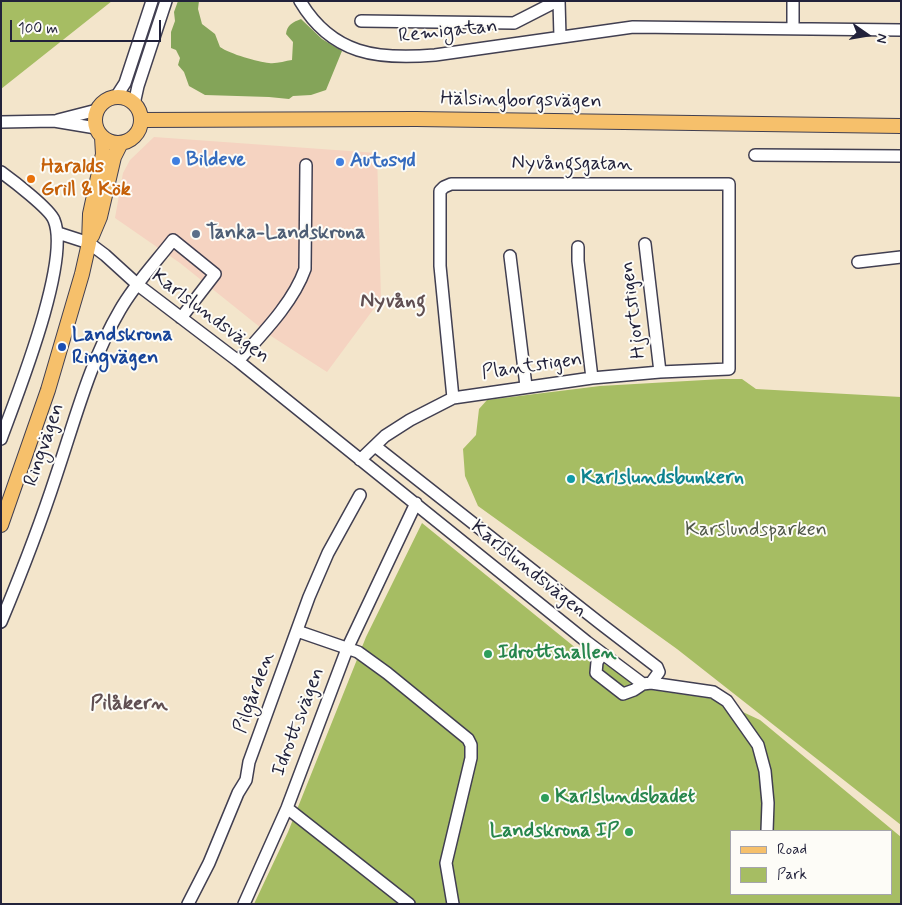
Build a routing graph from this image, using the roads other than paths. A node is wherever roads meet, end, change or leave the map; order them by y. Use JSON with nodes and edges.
{"nodes":[{"id":1,"x":152,"y":1,"type":"edge"},
{"id":2,"x":166,"y":1,"type":"edge"},
{"id":3,"x":300,"y":1,"type":"edge"},
{"id":4,"x":558,"y":1,"type":"edge"},
{"id":5,"x":793,"y":1,"type":"edge"},
{"id":6,"x":361,"y":21,"type":"dead end"},
{"id":7,"x":792,"y":29,"type":"junction"},
{"id":8,"x":901,"y":30,"type":"edge"},
{"id":9,"x":560,"y":37,"type":"junction"},
{"id":10,"x":116,"y":97,"type":"junction"},
{"id":11,"x":134,"y":104,"type":"junction"},
{"id":12,"x":97,"y":110,"type":"junction"},
{"id":13,"x":141,"y":120,"type":"junction"},
{"id":14,"x":54,"y":121,"type":"junction"},
{"id":15,"x":1,"y":122,"type":"edge"},
{"id":16,"x":901,"y":126,"type":"edge"},
{"id":17,"x":99,"y":132,"type":"junction"},
{"id":18,"x":121,"y":143,"type":"junction"},
{"id":19,"x":755,"y":155,"type":"dead end"},
{"id":20,"x":901,"y":156,"type":"edge"},
{"id":21,"x":306,"y":165,"type":"dead end"},
{"id":22,"x":1,"y":172,"type":"edge"},
{"id":23,"x":58,"y":233,"type":"junction"},
{"id":24,"x":89,"y":243,"type":"junction"},
{"id":25,"x":645,"y":244,"type":"dead end"},
{"id":26,"x":578,"y":247,"type":"dead end"},
{"id":27,"x":510,"y":256,"type":"dead end"},
{"id":28,"x":901,"y":257,"type":"edge"},
{"id":29,"x":858,"y":262,"type":"dead end"},
{"id":30,"x":138,"y":285,"type":"junction"},
{"id":31,"x":181,"y":318,"type":"junction"},
{"id":32,"x":238,"y":361,"type":"junction"},
{"id":33,"x":728,"y":369,"type":"joint"},
{"id":34,"x":660,"y":372,"type":"junction"},
{"id":35,"x":592,"y":378,"type":"junction"},
{"id":36,"x":526,"y":386,"type":"junction"},
{"id":37,"x":453,"y":398,"type":"junction"},
{"id":38,"x":1,"y":439,"type":"edge"},
{"id":39,"x":375,"y":446,"type":"junction"},
{"id":40,"x":360,"y":460,"type":"junction"},
{"id":41,"x":360,"y":495,"type":"dead end"},
{"id":42,"x":416,"y":504,"type":"junction"},
{"id":43,"x":457,"y":511,"type":"junction"},
{"id":44,"x":1,"y":526,"type":"edge"},
{"id":45,"x":445,"y":526,"type":"junction"},
{"id":46,"x":1,"y":622,"type":"edge"},
{"id":47,"x":297,"y":631,"type":"junction"},
{"id":48,"x":347,"y":650,"type":"junction"},
{"id":49,"x":602,"y":654,"type":"junction"},
{"id":50,"x":647,"y":683,"type":"junction"},
{"id":51,"x":287,"y":808,"type":"junction"},
{"id":52,"x":767,"y":830,"type":"edge"},
{"id":53,"x":188,"y":904,"type":"edge"},
{"id":54,"x":244,"y":904,"type":"edge"},
{"id":55,"x":410,"y":904,"type":"edge"},
{"id":56,"x":452,"y":904,"type":"edge"}],
"edges":[{"from":1,"to":10,"type":"street"},
{"from":2,"to":11,"type":"street"},
{"from":3,"to":9,"type":"street","name":"Remigatan"},
{"from":4,"to":6,"type":"street"},
{"from":4,"to":9,"type":"street"},
{"from":5,"to":7,"type":"street"},
{"from":7,"to":8,"type":"street","name":"Remigatan"},
{"from":7,"to":9,"type":"street","name":"Remigatan"},
{"from":10,"to":11,"type":"main road"},
{"from":10,"to":12,"type":"main road"},
{"from":11,"to":13,"type":"main road"},
{"from":12,"to":14,"type":"street"},
{"from":12,"to":17,"type":"main road"},
{"from":13,"to":16,"type":"main road","name":"Hälsingborgsvägen"},
{"from":13,"to":18,"type":"main road"},
{"from":14,"to":15,"type":"street"},
{"from":14,"to":17,"type":"street"},
{"from":17,"to":18,"type":"main road"},
{"from":17,"to":24,"type":"main road","name":"Ringvägen"},
{"from":18,"to":24,"type":"main road","name":"Ringvägen"},
{"from":19,"to":20,"type":"street"},
{"from":21,"to":32,"type":"street"},
{"from":22,"to":23,"type":"street"},
{"from":23,"to":24,"type":"street"},
{"from":23,"to":38,"type":"street"},
{"from":24,"to":30,"type":"street","name":"Karlslundsvägen"},
{"from":24,"to":44,"type":"main road","name":"Ringvägen"},
{"from":25,"to":34,"type":"street","name":"Hjortstigen"},
{"from":26,"to":35,"type":"street"},
{"from":27,"to":36,"type":"street"},
{"from":28,"to":29,"type":"street"},
{"from":30,"to":31,"type":"street","name":"Karlslundsvägen"},
{"from":30,"to":31,"type":"street","name":"Ringvägen"},
{"from":30,"to":46,"type":"street","name":"Ringvägen"},
{"from":31,"to":32,"type":"street","name":"Karlslundsvägen"},
{"from":32,"to":40,"type":"street","name":"Karlslundsvägen"},
{"from":33,"to":34,"type":"street","name":"Plantstigen"},
{"from":33,"to":37,"type":"street","name":"Nyvångsgatan"},
{"from":34,"to":35,"type":"street","name":"Plantstigen"},
{"from":35,"to":36,"type":"street","name":"Plantstigen"},
{"from":36,"to":37,"type":"street","name":"Plantstigen"},
{"from":37,"to":39,"type":"street","name":"Plantstigen"},
{"from":39,"to":40,"type":"street","name":"Plantstigen"},
{"from":39,"to":43,"type":"street","name":"Karlslundsvägen"},
{"from":40,"to":42,"type":"street","name":"Karlslundsvägen"},
{"from":41,"to":47,"type":"street","name":"Pilgården"},
{"from":42,"to":45,"type":"street","name":"Karlslundsvägen"},
{"from":42,"to":48,"type":"street","name":"Idrottsvägen"},
{"from":43,"to":45,"type":"street"},
{"from":43,"to":50,"type":"street","name":"Karlslundsvägen"},
{"from":45,"to":49,"type":"street","name":"Karlslundsvägen"},
{"from":47,"to":48,"type":"street","name":"Idrottsvägen"},
{"from":47,"to":53,"type":"street","name":"Pilgården"},
{"from":48,"to":51,"type":"street","name":"Idrottsvägen"},
{"from":48,"to":56,"type":"street"},
{"from":49,"to":50,"type":"street","name":"Karlslundsvägen"},
{"from":49,"to":50,"type":"street"},
{"from":50,"to":52,"type":"street"},
{"from":51,"to":54,"type":"street","name":"Idrottsvägen"},
{"from":51,"to":55,"type":"street","name":"Idrottsvägen"}]}
